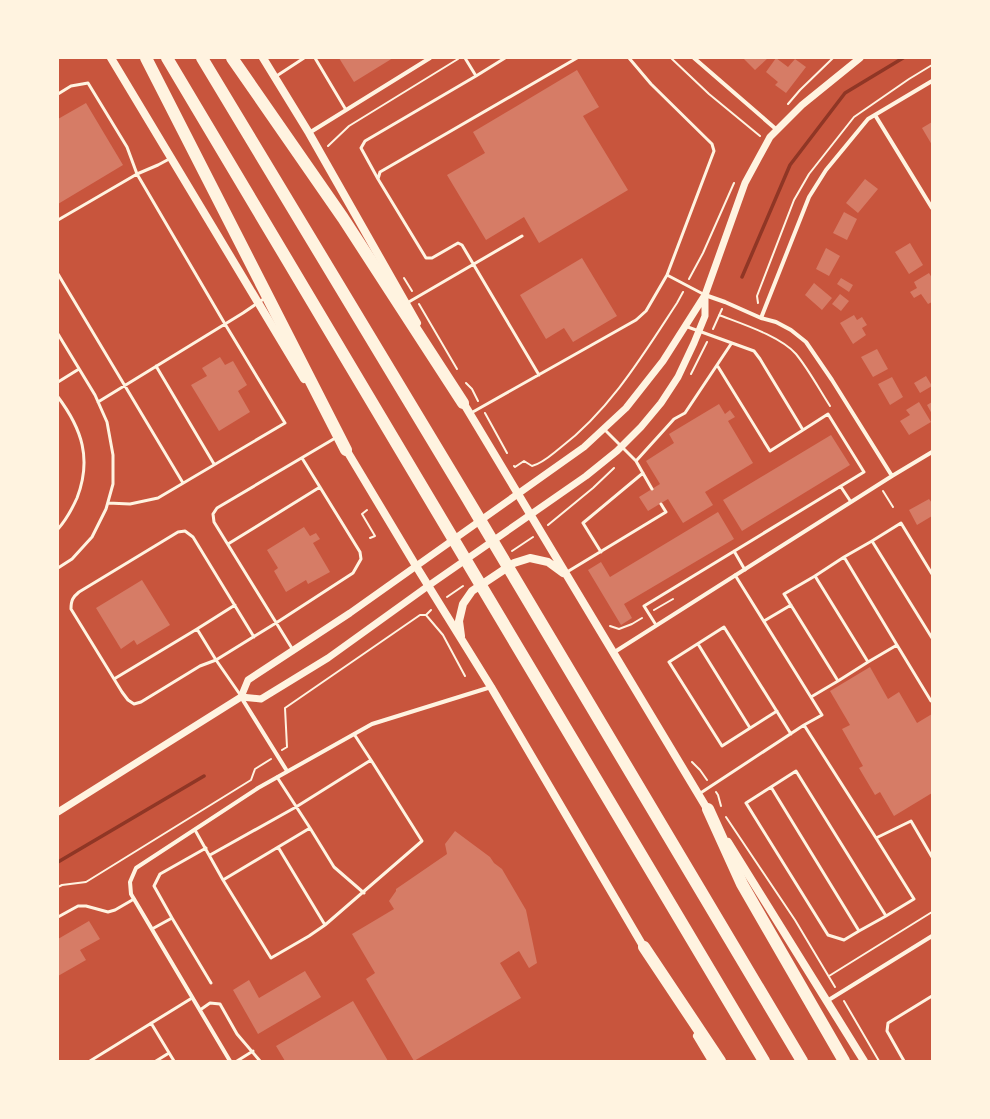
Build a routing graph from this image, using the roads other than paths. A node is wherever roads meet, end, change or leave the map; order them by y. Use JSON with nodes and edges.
{"nodes":[{"id":1,"x":110,"y":58,"type":"edge"},
{"id":2,"x":146,"y":58,"type":"edge"},
{"id":3,"x":167,"y":58,"type":"edge"},
{"id":4,"x":202,"y":58,"type":"edge"},
{"id":5,"x":232,"y":58,"type":"edge"},
{"id":6,"x":263,"y":58,"type":"edge"},
{"id":7,"x":304,"y":58,"type":"edge"},
{"id":8,"x":315,"y":58,"type":"edge"},
{"id":9,"x":430,"y":58,"type":"edge"},
{"id":10,"x":465,"y":58,"type":"edge"},
{"id":11,"x":505,"y":58,"type":"edge"},
{"id":12,"x":577,"y":58,"type":"edge"},
{"id":13,"x":629,"y":58,"type":"edge"},
{"id":14,"x":694,"y":58,"type":"edge"},
{"id":15,"x":860,"y":58,"type":"edge"},
{"id":16,"x":476,"y":76,"type":"junction"},
{"id":17,"x":275,"y":77,"type":"junction"},
{"id":18,"x":932,"y":81,"type":"edge"},
{"id":19,"x":58,"y":94,"type":"edge"},
{"id":20,"x":346,"y":110,"type":"junction"},
{"id":21,"x":875,"y":115,"type":"junction"},
{"id":22,"x":777,"y":130,"type":"junction"},
{"id":23,"x":309,"y":133,"type":"junction"},
{"id":24,"x":171,"y":158,"type":"junction"},
{"id":25,"x":137,"y":174,"type":"junction"},
{"id":26,"x":378,"y":179,"type":"junction"},
{"id":27,"x":932,"y":208,"type":"edge"},
{"id":28,"x":58,"y":220,"type":"edge"},
{"id":29,"x":522,"y":236,"type":"dead end"},
{"id":30,"x":474,"y":264,"type":"junction"},
{"id":31,"x":58,"y":274,"type":"edge"},
{"id":32,"x":667,"y":276,"type":"junction"},
{"id":33,"x":268,"y":295,"type":"junction"},
{"id":34,"x":705,"y":295,"type":"junction"},
{"id":35,"x":258,"y":303,"type":"junction"},
{"id":36,"x":403,"y":305,"type":"junction"},
{"id":37,"x":761,"y":318,"type":"junction"},
{"id":38,"x":225,"y":324,"type":"junction"},
{"id":39,"x":685,"y":326,"type":"junction"},
{"id":40,"x":699,"y":331,"type":"junction"},
{"id":41,"x":58,"y":334,"type":"edge"},
{"id":42,"x":731,"y":344,"type":"junction"},
{"id":43,"x":717,"y":365,"type":"junction"},
{"id":44,"x":156,"y":366,"type":"junction"},
{"id":45,"x":79,"y":369,"type":"junction"},
{"id":46,"x":538,"y":375,"type":"junction"},
{"id":47,"x":58,"y":382,"type":"edge"},
{"id":48,"x":124,"y":386,"type":"junction"},
{"id":49,"x":58,"y":397,"type":"edge"},
{"id":50,"x":98,"y":402,"type":"junction"},
{"id":51,"x":463,"y":403,"type":"joint"},
{"id":52,"x":470,"y":414,"type":"junction"},
{"id":53,"x":604,"y":429,"type":"junction"},
{"id":54,"x":803,"y":430,"type":"junction"},
{"id":55,"x":338,"y":436,"type":"junction"},
{"id":56,"x":621,"y":447,"type":"junction"},
{"id":57,"x":346,"y":450,"type":"junction"},
{"id":58,"x":932,"y":452,"type":"edge"},
{"id":59,"x":302,"y":458,"type":"junction"},
{"id":60,"x":636,"y":461,"type":"junction"},
{"id":61,"x":214,"y":464,"type":"junction"},
{"id":62,"x":643,"y":474,"type":"junction"},
{"id":63,"x":892,"y":476,"type":"junction"},
{"id":64,"x":183,"y":483,"type":"junction"},
{"id":65,"x":841,"y":486,"type":"junction"},
{"id":66,"x":320,"y":487,"type":"junction"},
{"id":67,"x":652,"y":489,"type":"dead end"},
{"id":68,"x":518,"y":494,"type":"junction"},
{"id":69,"x":851,"y":502,"type":"junction"},
{"id":70,"x":108,"y":503,"type":"junction"},
{"id":71,"x":661,"y":504,"type":"dead end"},
{"id":72,"x":531,"y":516,"type":"junction"},
{"id":73,"x":58,"y":529,"type":"edge"},
{"id":74,"x":872,"y":540,"type":"junction"},
{"id":75,"x":228,"y":544,"type":"junction"},
{"id":76,"x":734,"y":551,"type":"junction"},
{"id":77,"x":601,"y":552,"type":"junction"},
{"id":78,"x":844,"y":558,"type":"junction"},
{"id":79,"x":416,"y":566,"type":"junction"},
{"id":80,"x":58,"y":568,"type":"edge"},
{"id":81,"x":745,"y":570,"type":"junction"},
{"id":82,"x":932,"y":574,"type":"edge"},
{"id":83,"x":566,"y":575,"type":"junction"},
{"id":84,"x":735,"y":575,"type":"junction"},
{"id":85,"x":815,"y":576,"type":"junction"},
{"id":86,"x":428,"y":586,"type":"junction"},
{"id":87,"x":235,"y":605,"type":"junction"},
{"id":88,"x":791,"y":605,"type":"junction"},
{"id":89,"x":764,"y":622,"type":"junction"},
{"id":90,"x":276,"y":623,"type":"junction"},
{"id":91,"x":656,"y":625,"type":"junction"},
{"id":92,"x":197,"y":629,"type":"junction"},
{"id":93,"x":254,"y":636,"type":"junction"},
{"id":94,"x":932,"y":638,"type":"edge"},
{"id":95,"x":462,"y":640,"type":"junction"},
{"id":96,"x":698,"y":644,"type":"junction"},
{"id":97,"x":897,"y":645,"type":"junction"},
{"id":98,"x":294,"y":650,"type":"junction"},
{"id":99,"x":612,"y":653,"type":"junction"},
{"id":100,"x":216,"y":660,"type":"junction"},
{"id":101,"x":868,"y":662,"type":"junction"},
{"id":102,"x":114,"y":679,"type":"junction"},
{"id":103,"x":838,"y":681,"type":"junction"},
{"id":104,"x":491,"y":687,"type":"junction"},
{"id":105,"x":241,"y":697,"type":"junction"},
{"id":106,"x":811,"y":697,"type":"junction"},
{"id":107,"x":932,"y":700,"type":"edge"},
{"id":108,"x":777,"y":711,"type":"junction"},
{"id":109,"x":804,"y":726,"type":"junction"},
{"id":110,"x":750,"y":728,"type":"junction"},
{"id":111,"x":354,"y":734,"type":"junction"},
{"id":112,"x":791,"y":734,"type":"junction"},
{"id":113,"x":372,"y":760,"type":"junction"},
{"id":114,"x":287,"y":771,"type":"junction"},
{"id":115,"x":277,"y":777,"type":"junction"},
{"id":116,"x":771,"y":788,"type":"junction"},
{"id":117,"x":698,"y":794,"type":"junction"},
{"id":118,"x":296,"y":806,"type":"junction"},
{"id":119,"x":708,"y":809,"type":"junction"},
{"id":120,"x":58,"y":812,"type":"edge"},
{"id":121,"x":310,"y":828,"type":"junction"},
{"id":122,"x":195,"y":830,"type":"junction"},
{"id":123,"x":876,"y":838,"type":"junction"},
{"id":124,"x":278,"y":847,"type":"junction"},
{"id":125,"x":206,"y":848,"type":"junction"},
{"id":126,"x":210,"y":855,"type":"junction"},
{"id":127,"x":932,"y":857,"type":"edge"},
{"id":128,"x":223,"y":880,"type":"junction"},
{"id":129,"x":364,"y":893,"type":"junction"},
{"id":130,"x":134,"y":899,"type":"junction"},
{"id":131,"x":886,"y":916,"type":"junction"},
{"id":132,"x":58,"y":917,"type":"edge"},
{"id":133,"x":172,"y":918,"type":"junction"},
{"id":134,"x":325,"y":925,"type":"junction"},
{"id":135,"x":152,"y":929,"type":"junction"},
{"id":136,"x":859,"y":931,"type":"junction"},
{"id":137,"x":932,"y":936,"type":"edge"},
{"id":138,"x":644,"y":947,"type":"junction"},
{"id":139,"x":211,"y":983,"type":"dead end"},
{"id":140,"x":932,"y":996,"type":"edge"},
{"id":141,"x":192,"y":998,"type":"junction"},
{"id":142,"x":827,"y":1001,"type":"junction"},
{"id":143,"x":200,"y":1010,"type":"junction"},
{"id":144,"x":151,"y":1023,"type":"junction"},
{"id":145,"x":253,"y":1051,"type":"junction"},
{"id":146,"x":169,"y":1053,"type":"junction"},
{"id":147,"x":90,"y":1061,"type":"edge"},
{"id":148,"x":156,"y":1061,"type":"edge"},
{"id":149,"x":174,"y":1061,"type":"edge"},
{"id":150,"x":230,"y":1061,"type":"edge"},
{"id":151,"x":237,"y":1061,"type":"edge"},
{"id":152,"x":260,"y":1061,"type":"edge"},
{"id":153,"x":712,"y":1061,"type":"edge"},
{"id":154,"x":720,"y":1061,"type":"edge"},
{"id":155,"x":764,"y":1061,"type":"edge"},
{"id":156,"x":802,"y":1061,"type":"edge"},
{"id":157,"x":844,"y":1061,"type":"edge"},
{"id":158,"x":864,"y":1061,"type":"edge"},
{"id":159,"x":904,"y":1061,"type":"edge"}],
"edges":[{"from":1,"to":24,"type":"main road"},
{"from":2,"to":33,"type":"highway"},
{"from":3,"to":155,"type":"highway"},
{"from":4,"to":156,"type":"highway"},
{"from":5,"to":36,"type":"highway"},
{"from":6,"to":17,"type":"main road"},
{"from":7,"to":17,"type":"lane"},
{"from":8,"to":20,"type":"lane"},
{"from":9,"to":20,"type":"street"},
{"from":10,"to":16,"type":"lane"},
{"from":11,"to":16,"type":"lane"},
{"from":12,"to":26,"type":"lane"},
{"from":13,"to":32,"type":"lane"},
{"from":14,"to":22,"type":"street"},
{"from":15,"to":22,"type":"street"},
{"from":16,"to":26,"type":"lane"},
{"from":17,"to":23,"type":"main road"},
{"from":18,"to":21,"type":"street"},
{"from":19,"to":25,"type":"lane"},
{"from":20,"to":23,"type":"street"},
{"from":21,"to":27,"type":"street"},
{"from":21,"to":37,"type":"street"},
{"from":22,"to":34,"type":"street"},
{"from":23,"to":36,"type":"main road"},
{"from":24,"to":25,"type":"lane"},
{"from":24,"to":35,"type":"main road"},
{"from":25,"to":28,"type":"lane"},
{"from":25,"to":38,"type":"lane"},
{"from":26,"to":30,"type":"lane"},
{"from":29,"to":30,"type":"lane"},
{"from":30,"to":36,"type":"lane"},
{"from":30,"to":46,"type":"lane"},
{"from":31,"to":48,"type":"lane"},
{"from":32,"to":34,"type":"lane"},
{"from":32,"to":46,"type":"lane"},
{"from":33,"to":35,"type":"lane"},
{"from":33,"to":57,"type":"highway"},
{"from":34,"to":37,"type":"street"},
{"from":34,"to":39,"type":"street"},
{"from":34,"to":40,"type":"street"},
{"from":35,"to":38,"type":"lane"},
{"from":35,"to":55,"type":"main road"},
{"from":36,"to":51,"type":"highway"},
{"from":37,"to":63,"type":"street"},
{"from":38,"to":44,"type":"lane"},
{"from":38,"to":61,"type":"lane"},
{"from":39,"to":40,"type":"lane"},
{"from":39,"to":53,"type":"street"},
{"from":40,"to":42,"type":"lane"},
{"from":40,"to":56,"type":"street"},
{"from":41,"to":45,"type":"lane"},
{"from":42,"to":43,"type":"lane"},
{"from":42,"to":54,"type":"lane"},
{"from":43,"to":54,"type":"lane"},
{"from":43,"to":60,"type":"lane"},
{"from":44,"to":48,"type":"lane"},
{"from":44,"to":61,"type":"lane"},
{"from":45,"to":47,"type":"lane"},
{"from":45,"to":50,"type":"lane"},
{"from":46,"to":52,"type":"lane"},
{"from":48,"to":50,"type":"lane"},
{"from":48,"to":64,"type":"lane"},
{"from":49,"to":73,"type":"lane"},
{"from":50,"to":70,"type":"lane"},
{"from":51,"to":52,"type":"main road"},
{"from":52,"to":68,"type":"main road"},
{"from":53,"to":56,"type":"lane"},
{"from":53,"to":68,"type":"street"},
{"from":54,"to":65,"type":"lane"},
{"from":55,"to":57,"type":"main road"},
{"from":55,"to":59,"type":"lane"},
{"from":56,"to":60,"type":"lane"},
{"from":56,"to":72,"type":"street"},
{"from":57,"to":79,"type":"main road"},
{"from":58,"to":63,"type":"street"},
{"from":59,"to":66,"type":"lane"},
{"from":59,"to":75,"type":"lane"},
{"from":60,"to":62,"type":"lane"},
{"from":61,"to":64,"type":"lane"},
{"from":62,"to":67,"type":"lane"},
{"from":62,"to":77,"type":"lane"},
{"from":63,"to":69,"type":"street"},
{"from":64,"to":70,"type":"lane"},
{"from":65,"to":69,"type":"lane"},
{"from":65,"to":76,"type":"lane"},
{"from":66,"to":75,"type":"lane"},
{"from":66,"to":90,"type":"lane"},
{"from":68,"to":72,"type":"main road"},
{"from":68,"to":79,"type":"street"},
{"from":69,"to":81,"type":"street"},
{"from":70,"to":80,"type":"lane"},
{"from":71,"to":77,"type":"lane"},
{"from":72,"to":83,"type":"main road"},
{"from":72,"to":86,"type":"street"},
{"from":74,"to":78,"type":"lane"},
{"from":74,"to":82,"type":"lane"},
{"from":74,"to":94,"type":"lane"},
{"from":75,"to":90,"type":"lane"},
{"from":76,"to":81,"type":"lane"},
{"from":76,"to":91,"type":"lane"},
{"from":77,"to":83,"type":"lane"},
{"from":78,"to":85,"type":"lane"},
{"from":78,"to":97,"type":"lane"},
{"from":79,"to":86,"type":"main road"},
{"from":79,"to":98,"type":"street"},
{"from":81,"to":84,"type":"street"},
{"from":83,"to":95,"type":"main road"},
{"from":83,"to":99,"type":"main road"},
{"from":84,"to":89,"type":"lane"},
{"from":84,"to":91,"type":"street"},
{"from":85,"to":88,"type":"lane"},
{"from":85,"to":101,"type":"lane"},
{"from":86,"to":95,"type":"main road"},
{"from":86,"to":105,"type":"street"},
{"from":87,"to":92,"type":"lane"},
{"from":87,"to":93,"type":"lane"},
{"from":87,"to":102,"type":"lane"},
{"from":88,"to":89,"type":"lane"},
{"from":88,"to":103,"type":"lane"},
{"from":89,"to":106,"type":"lane"},
{"from":90,"to":93,"type":"lane"},
{"from":90,"to":98,"type":"lane"},
{"from":91,"to":99,"type":"street"},
{"from":92,"to":100,"type":"lane"},
{"from":92,"to":102,"type":"lane"},
{"from":93,"to":100,"type":"lane"},
{"from":95,"to":104,"type":"main road"},
{"from":96,"to":108,"type":"lane"},
{"from":96,"to":110,"type":"lane"},
{"from":96,"to":110,"type":"lane"},
{"from":97,"to":101,"type":"lane"},
{"from":97,"to":107,"type":"lane"},
{"from":98,"to":105,"type":"street"},
{"from":99,"to":117,"type":"main road"},
{"from":100,"to":102,"type":"lane"},
{"from":100,"to":105,"type":"lane"},
{"from":101,"to":103,"type":"lane"},
{"from":103,"to":106,"type":"lane"},
{"from":104,"to":111,"type":"street"},
{"from":104,"to":138,"type":"main road"},
{"from":105,"to":114,"type":"street"},
{"from":105,"to":120,"type":"street"},
{"from":106,"to":109,"type":"lane"},
{"from":108,"to":110,"type":"lane"},
{"from":108,"to":112,"type":"lane"},
{"from":109,"to":112,"type":"lane"},
{"from":109,"to":123,"type":"lane"},
{"from":111,"to":113,"type":"lane"},
{"from":111,"to":114,"type":"street"},
{"from":112,"to":117,"type":"lane"},
{"from":113,"to":118,"type":"lane"},
{"from":113,"to":129,"type":"lane"},
{"from":114,"to":115,"type":"street"},
{"from":115,"to":118,"type":"lane"},
{"from":115,"to":122,"type":"street"},
{"from":116,"to":131,"type":"lane"},
{"from":116,"to":136,"type":"lane"},
{"from":116,"to":136,"type":"lane"},
{"from":117,"to":119,"type":"main road"},
{"from":118,"to":121,"type":"lane"},
{"from":118,"to":126,"type":"lane"},
{"from":119,"to":142,"type":"main road"},
{"from":119,"to":157,"type":"highway"},
{"from":121,"to":124,"type":"lane"},
{"from":121,"to":129,"type":"lane"},
{"from":122,"to":125,"type":"lane"},
{"from":122,"to":130,"type":"street"},
{"from":123,"to":127,"type":"lane"},
{"from":123,"to":131,"type":"lane"},
{"from":124,"to":128,"type":"lane"},
{"from":124,"to":134,"type":"lane"},
{"from":125,"to":126,"type":"lane"},
{"from":125,"to":133,"type":"lane"},
{"from":126,"to":128,"type":"lane"},
{"from":128,"to":134,"type":"lane"},
{"from":129,"to":134,"type":"lane"},
{"from":130,"to":132,"type":"lane"},
{"from":130,"to":135,"type":"street"},
{"from":131,"to":136,"type":"lane"},
{"from":133,"to":135,"type":"lane"},
{"from":133,"to":139,"type":"lane"},
{"from":135,"to":141,"type":"street"},
{"from":137,"to":142,"type":"street"},
{"from":138,"to":153,"type":"main road"},
{"from":138,"to":154,"type":"highway"},
{"from":140,"to":159,"type":"lane"},
{"from":141,"to":143,"type":"street"},
{"from":141,"to":144,"type":"lane"},
{"from":142,"to":158,"type":"main road"},
{"from":143,"to":145,"type":"lane"},
{"from":143,"to":150,"type":"street"},
{"from":144,"to":146,"type":"lane"},
{"from":144,"to":147,"type":"lane"},
{"from":145,"to":151,"type":"lane"},
{"from":145,"to":152,"type":"lane"},
{"from":146,"to":148,"type":"lane"},
{"from":146,"to":149,"type":"lane"}]}
